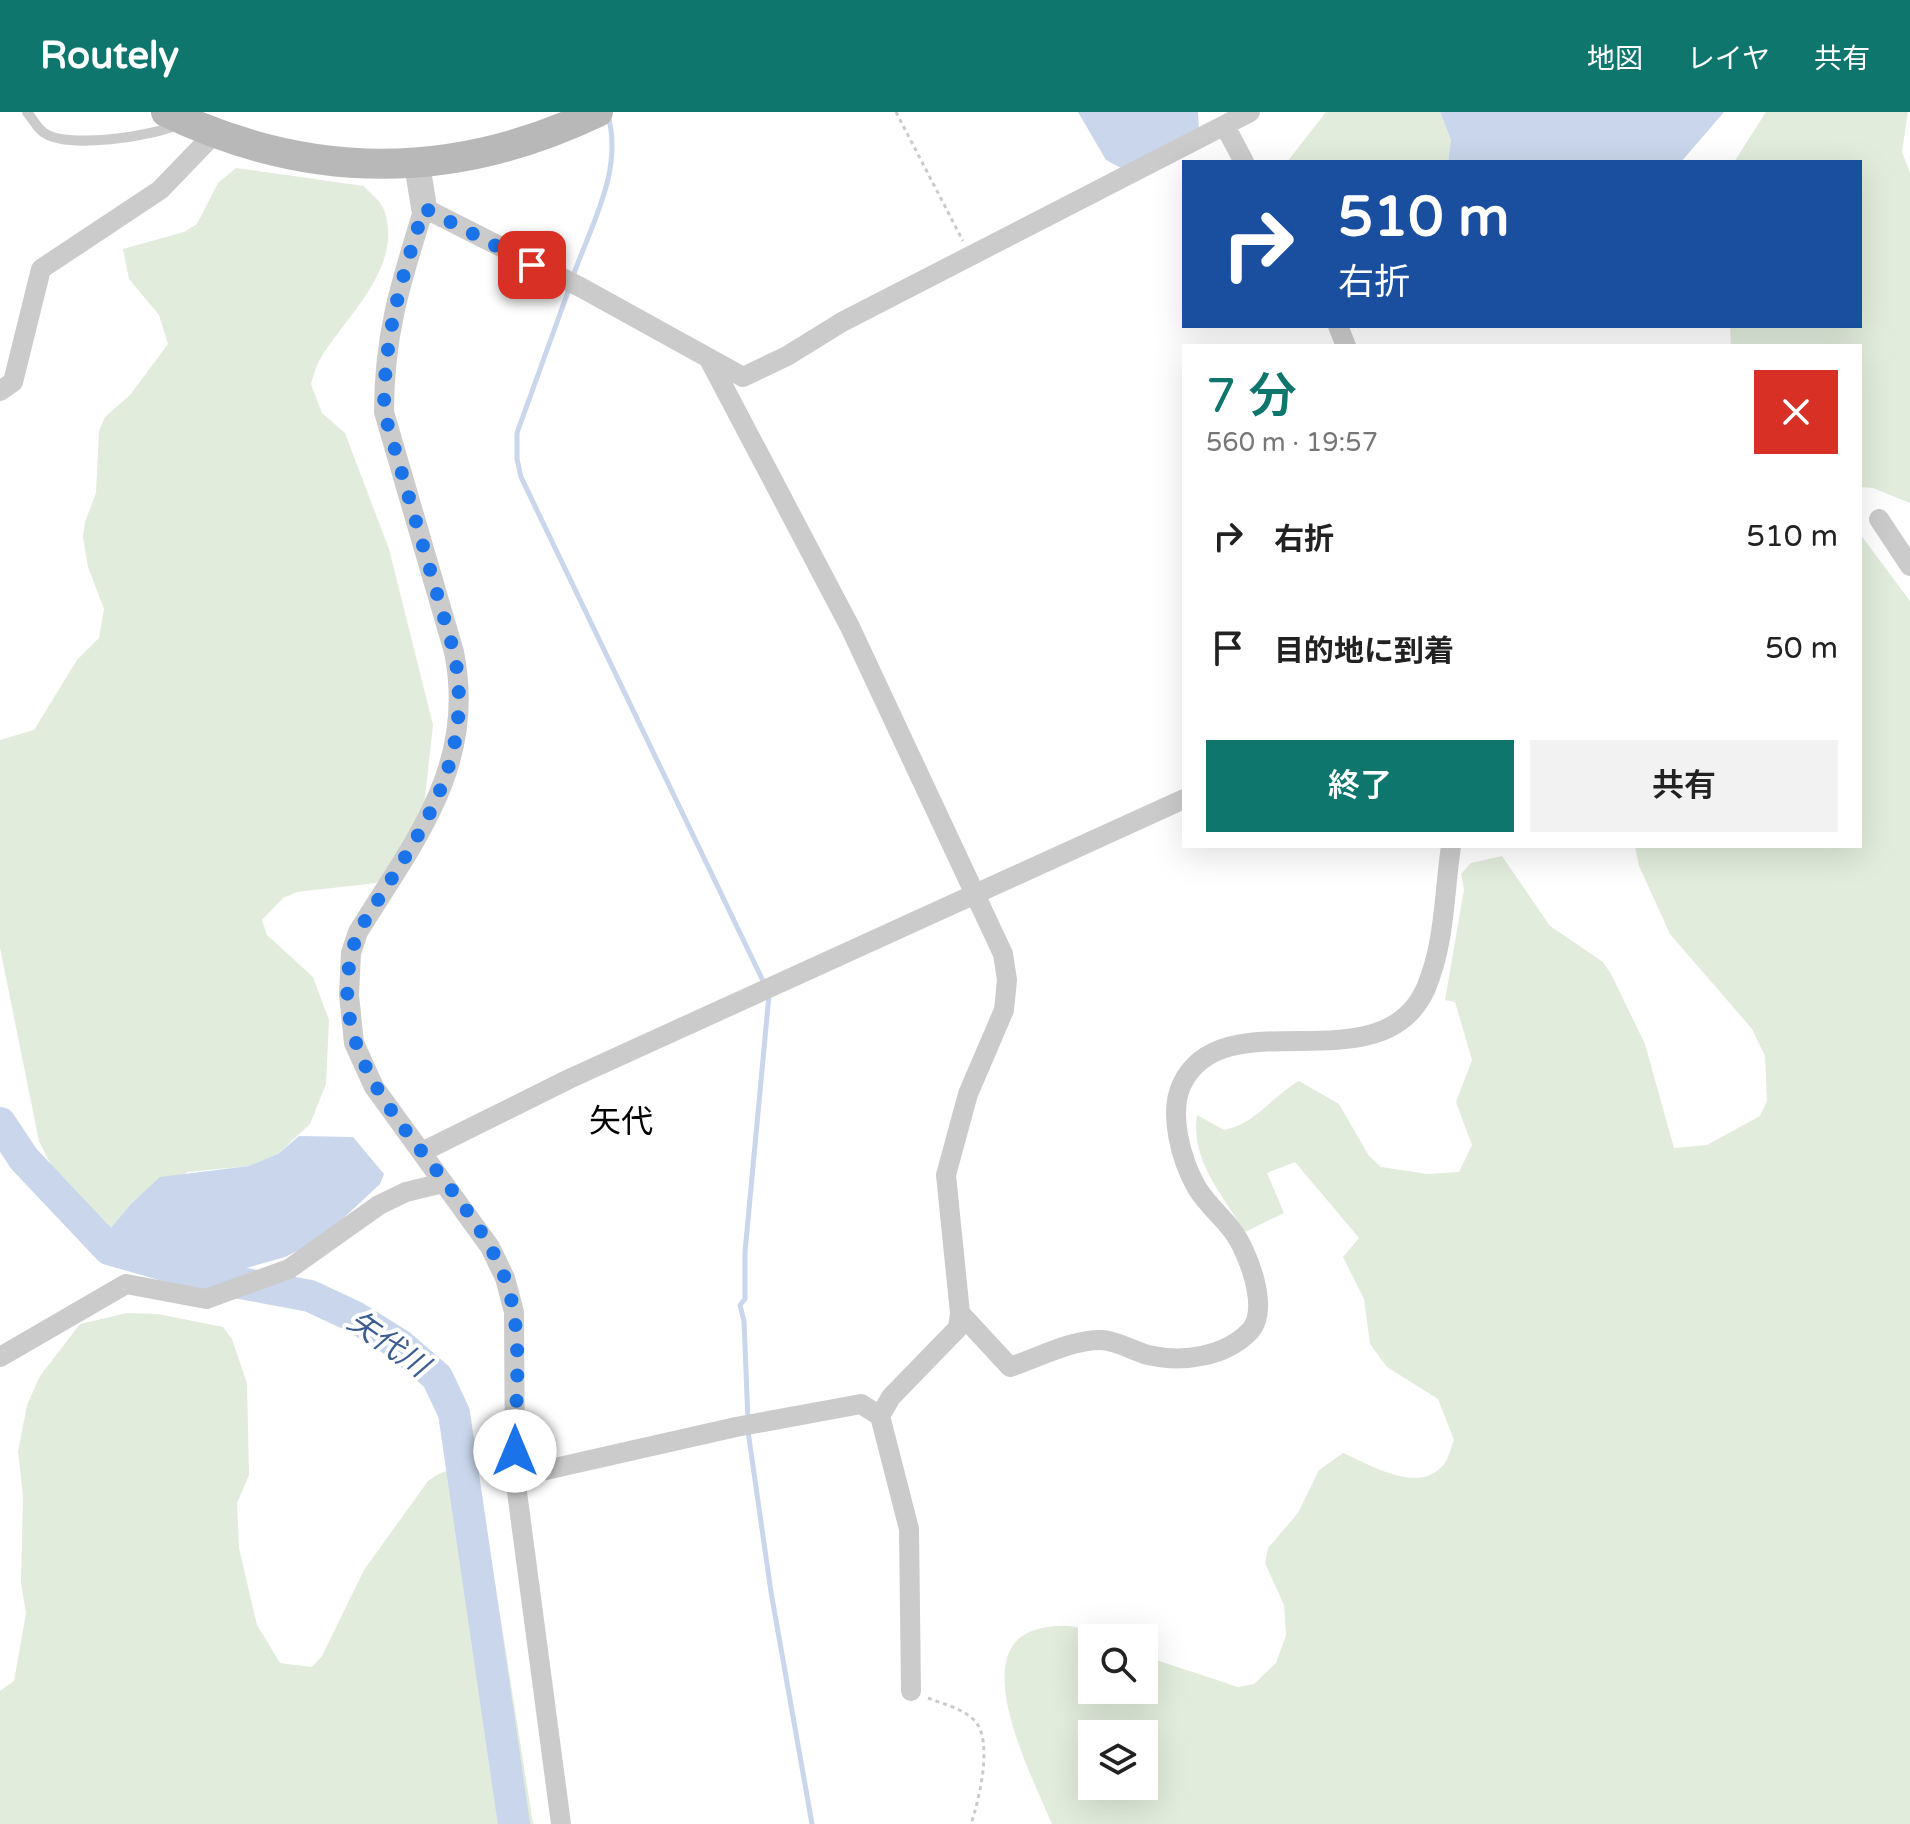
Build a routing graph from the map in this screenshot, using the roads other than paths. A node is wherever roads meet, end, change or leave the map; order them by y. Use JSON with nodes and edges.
{"nodes":[{"id":1,"x":27,"y":112,"type":"edge"},
{"id":2,"x":597,"y":112,"type":"edge"},
{"id":3,"x":1250,"y":112,"type":"edge"},
{"id":4,"x":175,"y":117,"type":"edge"},
{"id":5,"x":1225,"y":126,"type":"junction"},
{"id":6,"x":214,"y":134,"type":"junction"},
{"id":7,"x":1243,"y":160,"type":"edge"},
{"id":8,"x":417,"y":164,"type":"junction"},
{"id":9,"x":424,"y":208,"type":"junction"},
{"id":10,"x":710,"y":361,"type":"junction"},
{"id":11,"x":0,"y":391,"type":"edge"},
{"id":12,"x":1879,"y":519,"type":"dead end"},
{"id":13,"x":1910,"y":566,"type":"edge"},
{"id":14,"x":1182,"y":800,"type":"edge"},
{"id":15,"x":1451,"y":848,"type":"edge"},
{"id":16,"x":976,"y":894,"type":"junction"},
{"id":17,"x":422,"y":1152,"type":"junction"},
{"id":18,"x":443,"y":1183,"type":"junction"},
{"id":19,"x":960,"y":1313,"type":"junction"},
{"id":20,"x":0,"y":1357,"type":"edge"},
{"id":21,"x":880,"y":1416,"type":"junction"},
{"id":22,"x":515,"y":1477,"type":"junction"},
{"id":23,"x":911,"y":1691,"type":"road end"},
{"id":24,"x":561,"y":1824,"type":"edge"}],
"edges":[{"from":1,"to":4,"type":"lane"},
{"from":2,"to":8,"type":"main road"},
{"from":3,"to":5,"type":"street"},
{"from":4,"to":6,"type":"main road"},
{"from":5,"to":7,"type":"street"},
{"from":5,"to":10,"type":"street"},
{"from":6,"to":8,"type":"main road"},
{"from":6,"to":11,"type":"street"},
{"from":8,"to":9,"type":"street"},
{"from":9,"to":10,"type":"street"},
{"from":9,"to":17,"type":"street"},
{"from":10,"to":16,"type":"street"},
{"from":12,"to":13,"type":"street"},
{"from":14,"to":16,"type":"street"},
{"from":15,"to":19,"type":"street"},
{"from":16,"to":17,"type":"street"},
{"from":16,"to":19,"type":"street"},
{"from":17,"to":18,"type":"street"},
{"from":18,"to":20,"type":"street"},
{"from":18,"to":22,"type":"street"},
{"from":19,"to":21,"type":"street"},
{"from":21,"to":22,"type":"street"},
{"from":21,"to":23,"type":"street"},
{"from":22,"to":24,"type":"street"}]}
